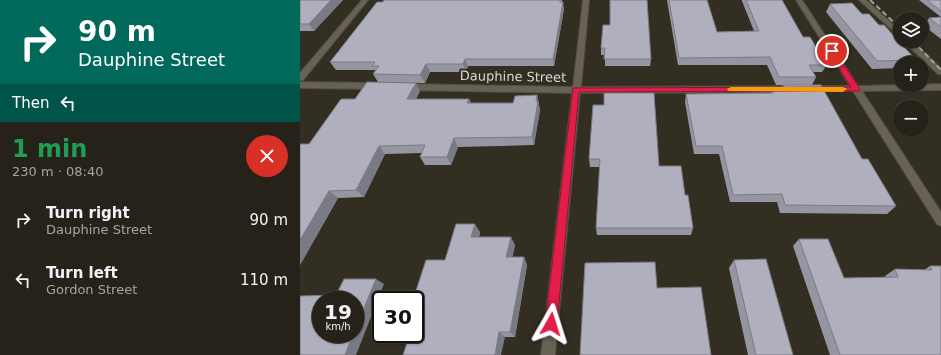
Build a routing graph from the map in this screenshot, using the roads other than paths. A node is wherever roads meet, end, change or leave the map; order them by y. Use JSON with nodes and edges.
{"nodes":[{"id":1,"x":365,"y":0,"type":"edge"},
{"id":2,"x":586,"y":0,"type":"edge"},
{"id":3,"x":799,"y":0,"type":"edge"},
{"id":4,"x":862,"y":0,"type":"edge"},
{"id":5,"x":893,"y":29,"type":"edge"},
{"id":6,"x":915,"y":48,"type":"edge"},
{"id":7,"x":941,"y":72,"type":"edge"},
{"id":8,"x":300,"y":78,"type":"edge"},
{"id":9,"x":300,"y":85,"type":"edge"},
{"id":10,"x":941,"y":87,"type":"edge"},
{"id":11,"x":856,"y":89,"type":"junction"},
{"id":12,"x":576,"y":90,"type":"junction"},
{"id":13,"x":941,"y":221,"type":"edge"},
{"id":14,"x":548,"y":355,"type":"edge"}],
"edges":[{"from":1,"to":8,"type":"street"},
{"from":2,"to":12,"type":"street"},
{"from":3,"to":11,"type":"street"},
{"from":4,"to":5,"type":"street"},
{"from":6,"to":7,"type":"street"},
{"from":9,"to":12,"type":"street","name":"Dauphine Street"},
{"from":10,"to":11,"type":"street","name":"Dauphine Street"},
{"from":11,"to":12,"type":"street","name":"Dauphine Street"},
{"from":11,"to":13,"type":"street"},
{"from":12,"to":14,"type":"street"}]}
